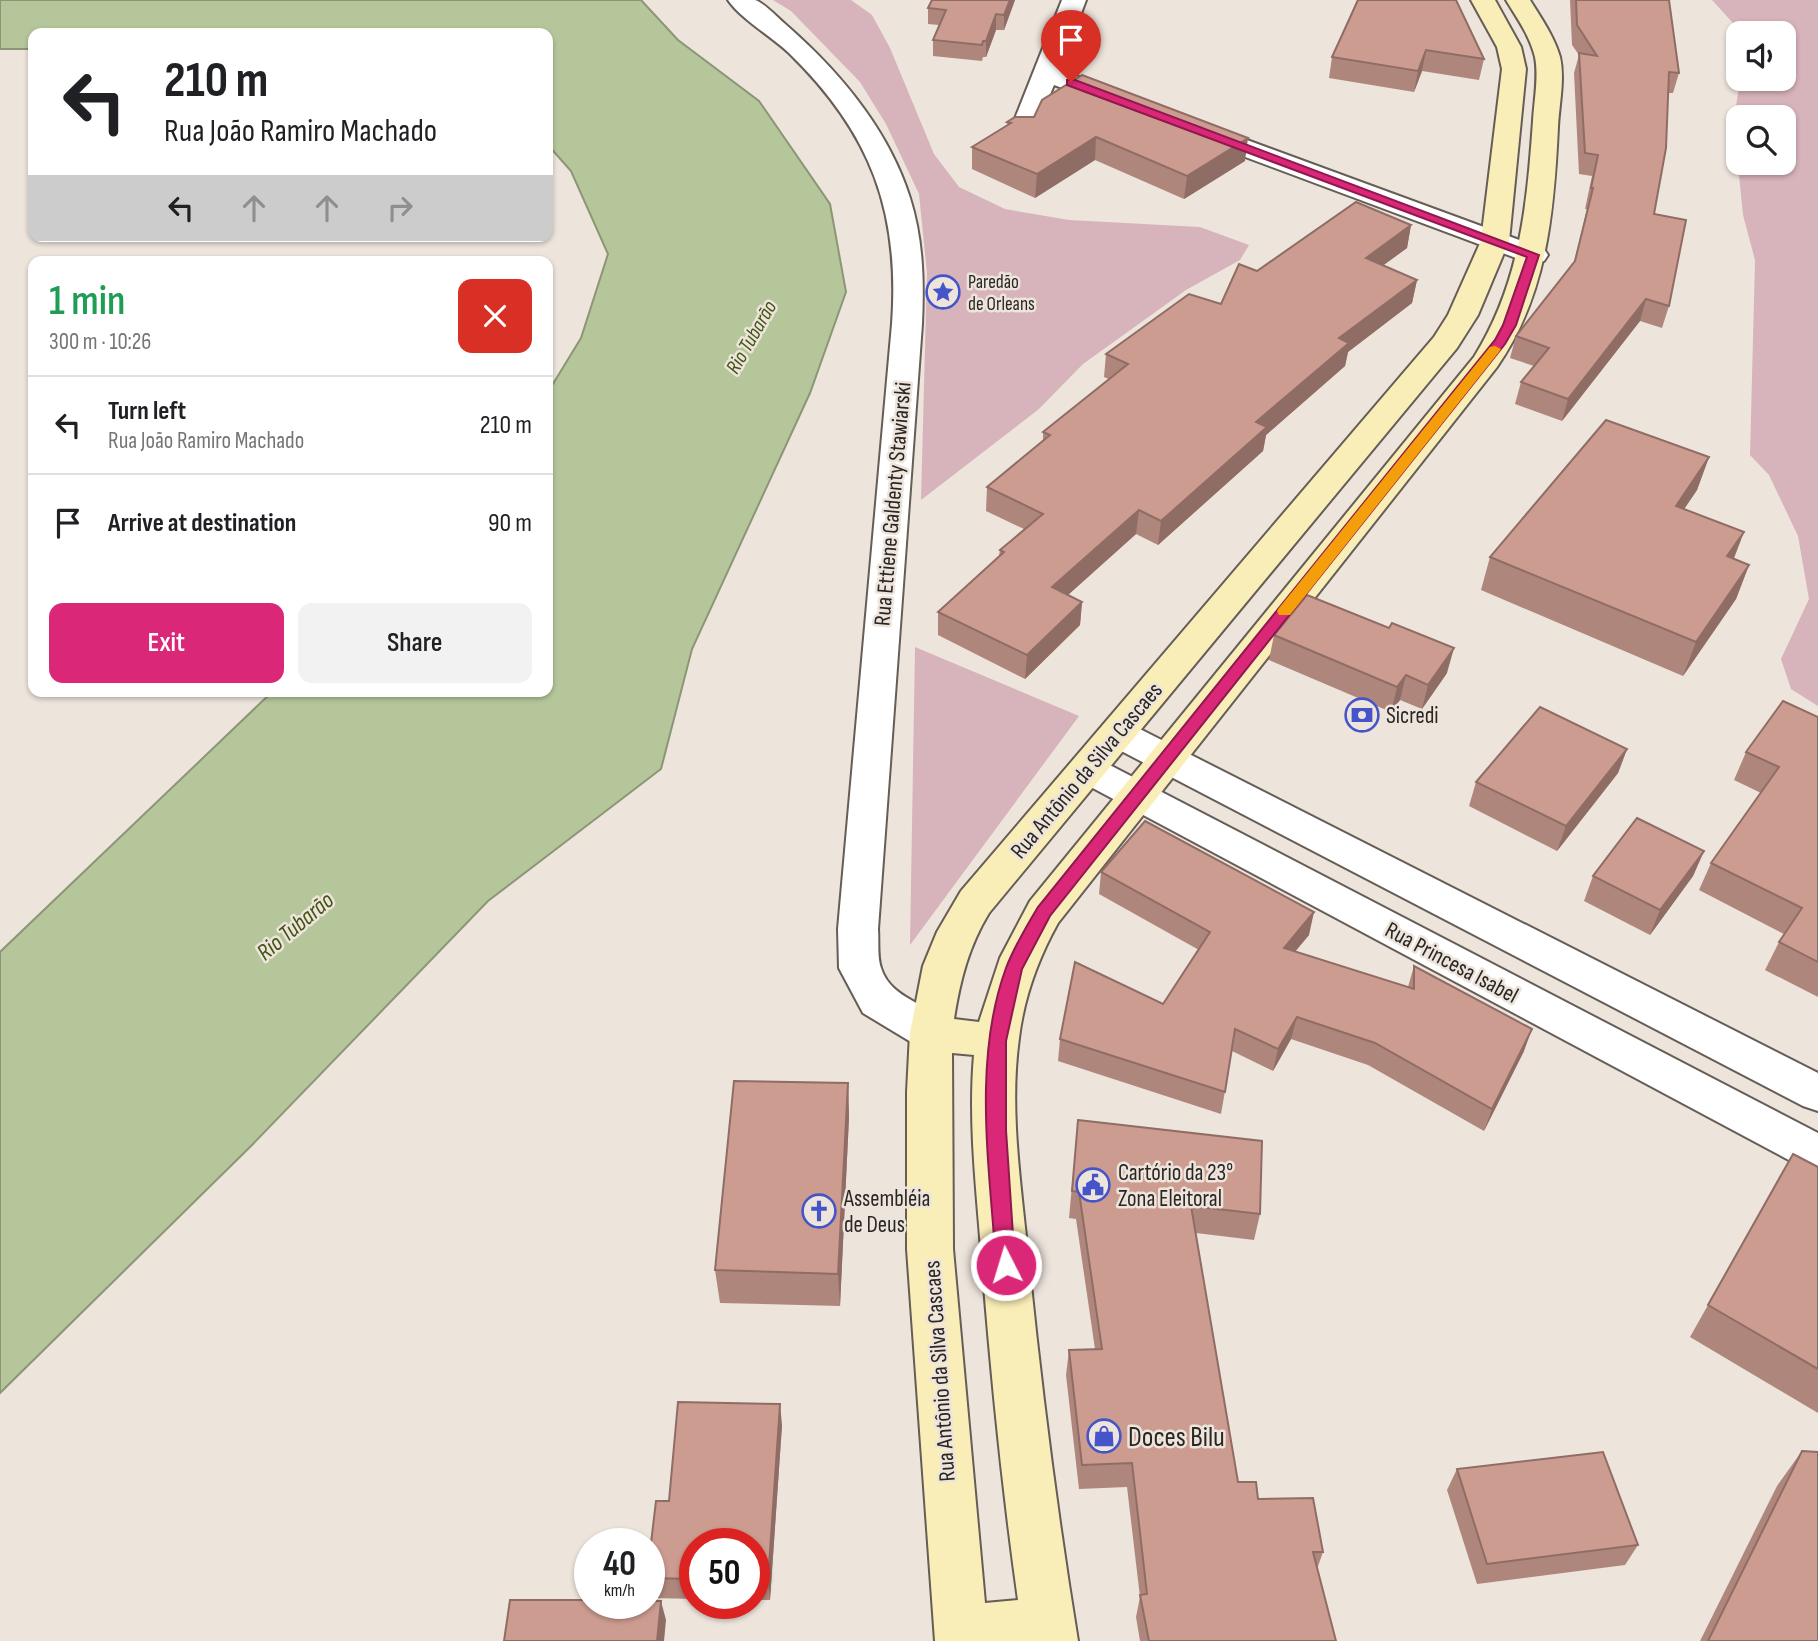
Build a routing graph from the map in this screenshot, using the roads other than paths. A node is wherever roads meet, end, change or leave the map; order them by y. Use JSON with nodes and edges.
{"nodes":[{"id":1,"x":740,"y":0,"type":"edge"},
{"id":2,"x":1074,"y":0,"type":"edge"},
{"id":3,"x":1483,"y":0,"type":"edge"},
{"id":4,"x":1518,"y":0,"type":"edge"},
{"id":5,"x":1046,"y":73,"type":"junction"},
{"id":6,"x":1136,"y":107,"type":"edge"},
{"id":7,"x":1174,"y":121,"type":"edge"},
{"id":8,"x":1023,"y":131,"type":"edge"},
{"id":9,"x":1495,"y":241,"type":"junction"},
{"id":10,"x":1534,"y":255,"type":"junction"},
{"id":11,"x":1118,"y":733,"type":"junction"},
{"id":12,"x":1166,"y":758,"type":"junction"},
{"id":13,"x":1087,"y":769,"type":"junction"},
{"id":14,"x":1137,"y":795,"type":"junction"},
{"id":15,"x":932,"y":1033,"type":"junction"},
{"id":16,"x":997,"y":1041,"type":"junction"},
{"id":17,"x":1818,"y":1093,"type":"edge"},
{"id":18,"x":1818,"y":1154,"type":"edge"},
{"id":19,"x":1050,"y":1632,"type":"edge"},
{"id":20,"x":961,"y":1637,"type":"edge"}],
"edges":[{"from":1,"to":15,"type":"street","name":"Rua Ettiene Galdenty Stawiarski"},
{"from":2,"to":5,"type":"street"},
{"from":3,"to":9,"type":"main road","name":"Rua Antônio da Silva Cascaes"},
{"from":4,"to":10,"type":"main road"},
{"from":5,"to":6,"type":"street"},
{"from":5,"to":8,"type":"street"},
{"from":7,"to":9,"type":"street"},
{"from":9,"to":10,"type":"street"},
{"from":9,"to":11,"type":"main road","name":"Rua Antônio da Silva Cascaes"},
{"from":10,"to":12,"type":"main road"},
{"from":11,"to":12,"type":"street"},
{"from":11,"to":13,"type":"main road","name":"Rua Antônio da Silva Cascaes"},
{"from":12,"to":14,"type":"main road"},
{"from":12,"to":17,"type":"street"},
{"from":13,"to":14,"type":"street","name":"Rua Princesa Isabel"},
{"from":13,"to":15,"type":"main road","name":"Rua Antônio da Silva Cascaes"},
{"from":14,"to":16,"type":"main road"},
{"from":14,"to":18,"type":"street","name":"Rua Princesa Isabel"},
{"from":15,"to":16,"type":"main road"},
{"from":15,"to":20,"type":"main road","name":"Rua Antônio da Silva Cascaes"},
{"from":16,"to":19,"type":"main road"},
{"from":19,"to":20,"type":"main road"}]}
